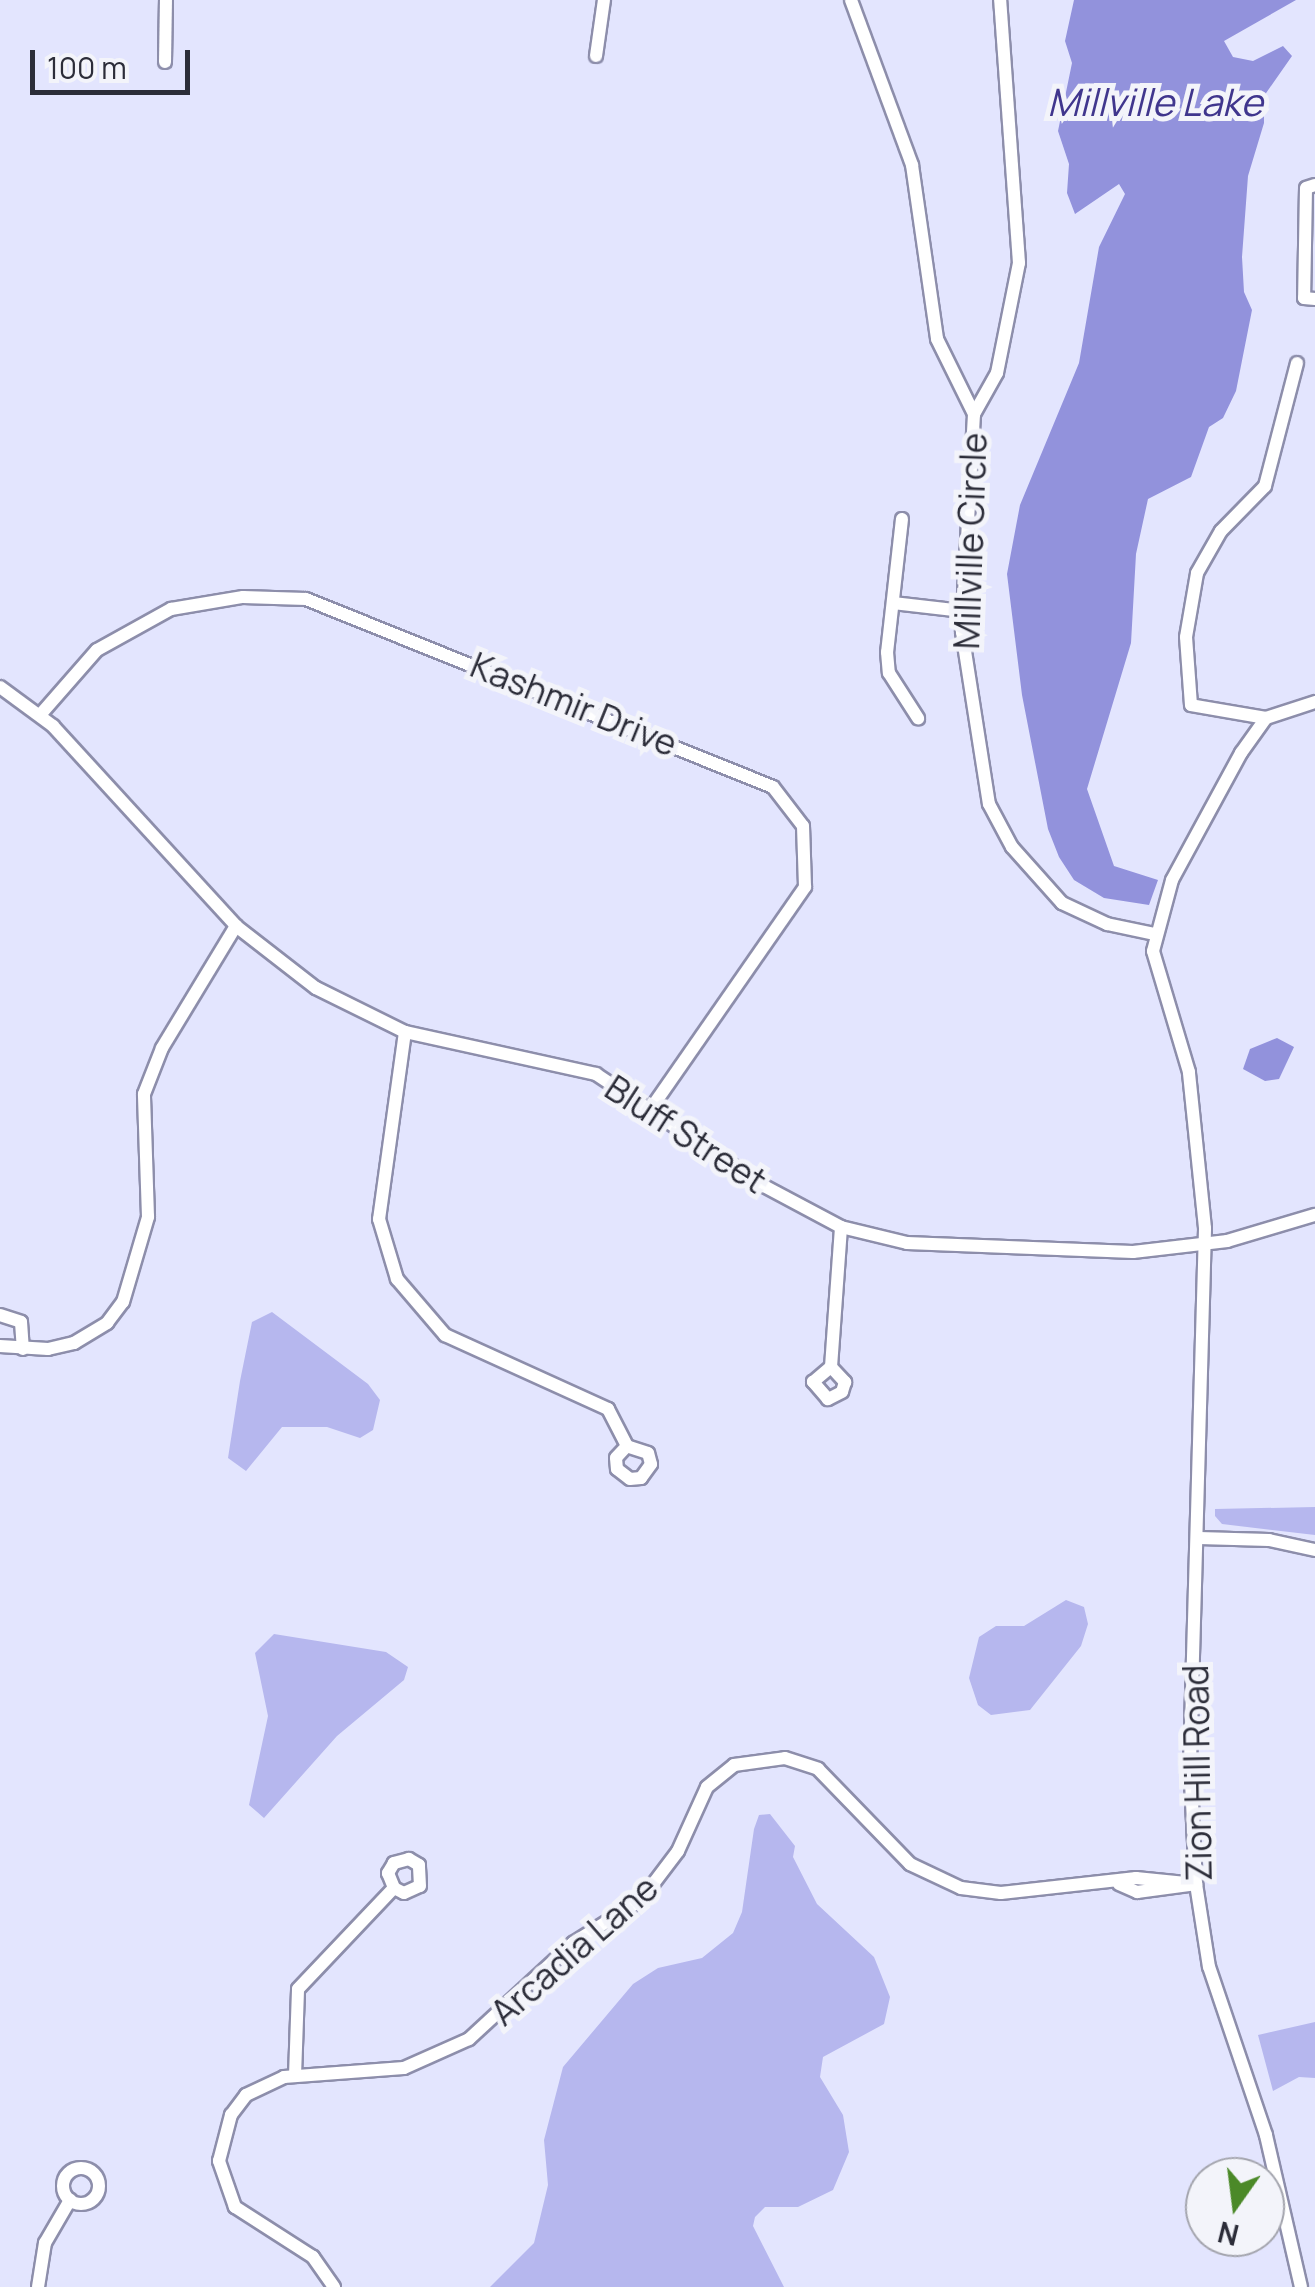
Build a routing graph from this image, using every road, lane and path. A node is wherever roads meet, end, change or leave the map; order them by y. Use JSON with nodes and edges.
{"nodes":[{"id":1,"x":166,"y":0,"type":"edge"},
{"id":2,"x":604,"y":0,"type":"edge"},
{"id":3,"x":851,"y":0,"type":"edge"},
{"id":4,"x":1000,"y":0,"type":"edge"},
{"id":5,"x":596,"y":56,"type":"dead end"},
{"id":6,"x":166,"y":62,"type":"dead end"},
{"id":7,"x":1315,"y":187,"type":"edge"},
{"id":8,"x":1315,"y":299,"type":"edge"},
{"id":9,"x":1297,"y":363,"type":"dead end"},
{"id":10,"x":974,"y":414,"type":"junction"},
{"id":11,"x":902,"y":518,"type":"dead end"},
{"id":12,"x":893,"y":603,"type":"junction"},
{"id":13,"x":963,"y":611,"type":"junction"},
{"id":14,"x":0,"y":687,"type":"edge"},
{"id":15,"x":1315,"y":702,"type":"edge"},
{"id":16,"x":40,"y":715,"type":"junction"},
{"id":17,"x":918,"y":718,"type":"dead end"},
{"id":18,"x":1266,"y":718,"type":"junction"},
{"id":19,"x":236,"y":926,"type":"junction"},
{"id":20,"x":1154,"y":934,"type":"junction"},
{"id":21,"x":405,"y":1032,"type":"junction"},
{"id":22,"x":652,"y":1107,"type":"junction"},
{"id":23,"x":1315,"y":1215,"type":"edge"},
{"id":24,"x":841,"y":1227,"type":"junction"},
{"id":25,"x":1202,"y":1245,"type":"junction"},
{"id":26,"x":0,"y":1315,"type":"edge"},
{"id":27,"x":0,"y":1346,"type":"edge"},
{"id":28,"x":23,"y":1349,"type":"junction"},
{"id":29,"x":830,"y":1368,"type":"dead end"},
{"id":30,"x":628,"y":1446,"type":"dead end"},
{"id":31,"x":1199,"y":1538,"type":"junction"},
{"id":32,"x":1315,"y":1550,"type":"edge"},
{"id":33,"x":1196,"y":1884,"type":"junction"},
{"id":34,"x":394,"y":1888,"type":"dead end"},
{"id":35,"x":295,"y":2076,"type":"junction"},
{"id":36,"x":70,"y":2200,"type":"dead end"},
{"id":37,"x":38,"y":2287,"type":"edge"},
{"id":38,"x":334,"y":2287,"type":"edge"},
{"id":39,"x":1301,"y":2287,"type":"edge"}],
"edges":[{"from":1,"to":6,"type":"street"},
{"from":2,"to":5,"type":"street"},
{"from":3,"to":10,"type":"street","name":"Millville Circle"},
{"from":4,"to":10,"type":"street","name":"Millville Circle"},
{"from":7,"to":8,"type":"street"},
{"from":9,"to":18,"type":"street"},
{"from":10,"to":13,"type":"street","name":"Millville Circle"},
{"from":11,"to":12,"type":"street"},
{"from":12,"to":13,"type":"street"},
{"from":12,"to":17,"type":"street"},
{"from":13,"to":20,"type":"street","name":"Millville Circle"},
{"from":14,"to":16,"type":"street","name":"Bluff Street"},
{"from":15,"to":18,"type":"street"},
{"from":16,"to":19,"type":"street","name":"Bluff Street"},
{"from":16,"to":22,"type":"street","name":"Kashmir Drive"},
{"from":18,"to":20,"type":"street"},
{"from":19,"to":21,"type":"street","name":"Bluff Street"},
{"from":19,"to":28,"type":"street"},
{"from":20,"to":25,"type":"street","name":"Zion Hill Road"},
{"from":21,"to":22,"type":"street","name":"Bluff Street"},
{"from":21,"to":30,"type":"street"},
{"from":22,"to":24,"type":"street","name":"Bluff Street"},
{"from":23,"to":25,"type":"street","name":"Bluff Street"},
{"from":24,"to":25,"type":"street","name":"Bluff Street"},
{"from":24,"to":29,"type":"street"},
{"from":25,"to":31,"type":"street","name":"Zion Hill Road"},
{"from":26,"to":28,"type":"street"},
{"from":27,"to":28,"type":"street"},
{"from":31,"to":32,"type":"street"},
{"from":31,"to":33,"type":"street","name":"Zion Hill Road"},
{"from":33,"to":35,"type":"street","name":"Arcadia Lane"},
{"from":33,"to":39,"type":"street","name":"Zion Hill Road"},
{"from":34,"to":35,"type":"street"},
{"from":35,"to":38,"type":"street","name":"Arcadia Lane"},
{"from":36,"to":37,"type":"street"}]}
